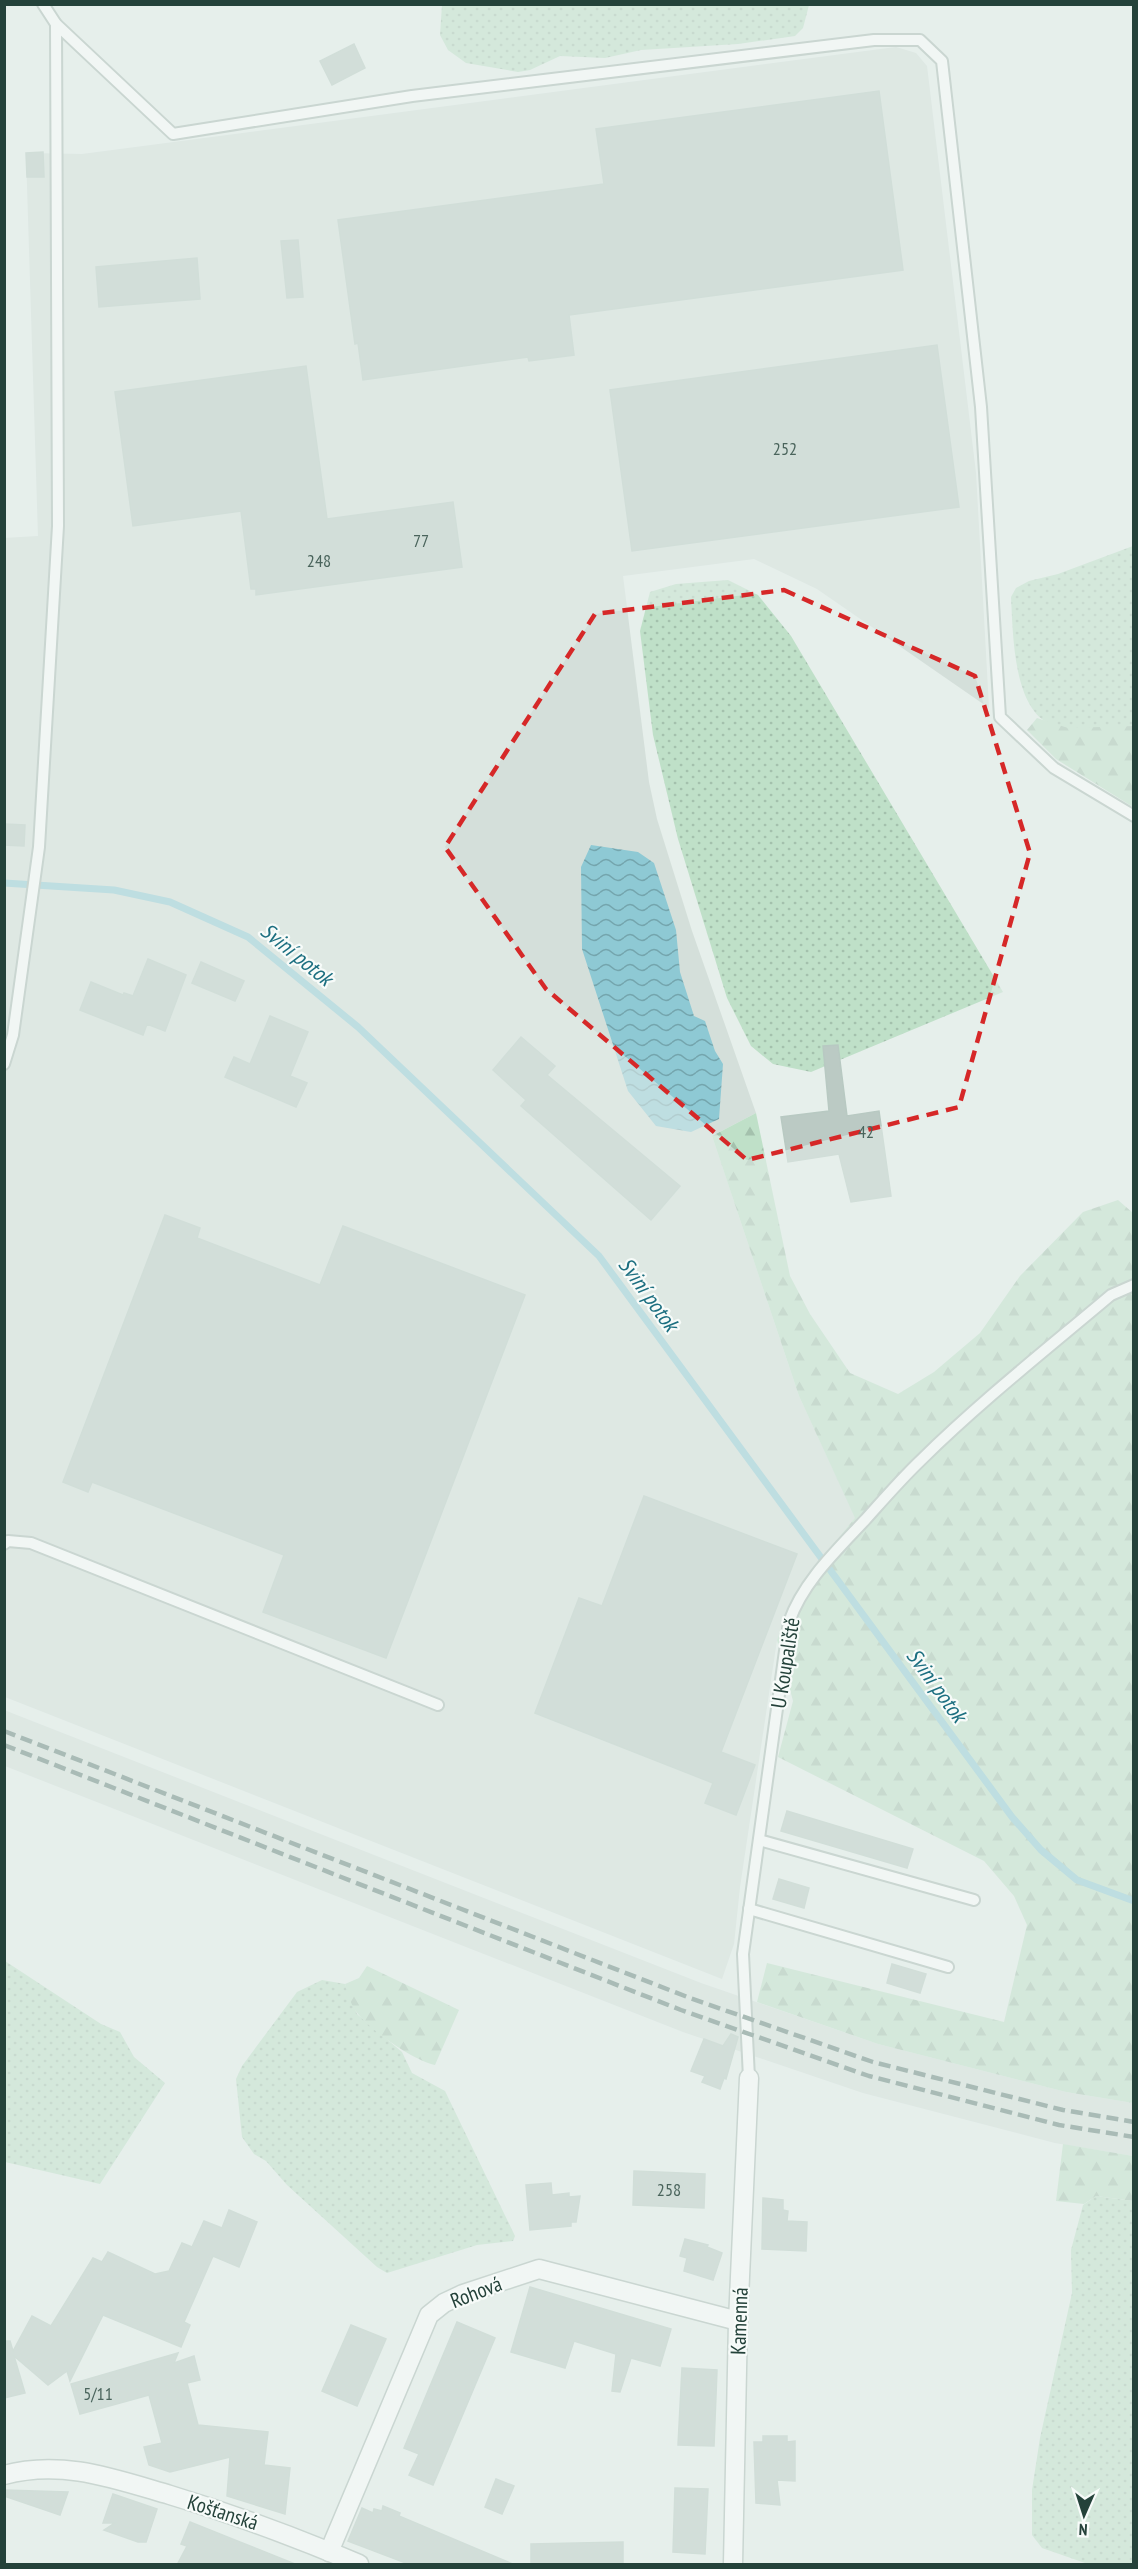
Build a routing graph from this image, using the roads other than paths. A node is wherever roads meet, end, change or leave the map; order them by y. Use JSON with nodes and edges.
{"nodes":[{"id":1,"x":44,"y":4,"type":"edge"},
{"id":2,"x":56,"y":24,"type":"junction"},
{"id":3,"x":1134,"y":816,"type":"edge"},
{"id":4,"x":4,"y":1064,"type":"edge"},
{"id":5,"x":1134,"y":1285,"type":"edge"},
{"id":6,"x":4,"y":1544,"type":"edge"},
{"id":7,"x":438,"y":1705,"type":"dead end"},
{"id":8,"x":759,"y":1840,"type":"junction"},
{"id":9,"x":974,"y":1900,"type":"dead end"},
{"id":10,"x":749,"y":1909,"type":"junction"},
{"id":11,"x":948,"y":1967,"type":"dead end"},
{"id":12,"x":749,"y":2078,"type":"joint"},
{"id":13,"x":738,"y":2321,"type":"junction"},
{"id":14,"x":4,"y":2475,"type":"edge"},
{"id":15,"x":329,"y":2552,"type":"junction"},
{"id":16,"x":359,"y":2565,"type":"edge"},
{"id":17,"x":733,"y":2565,"type":"edge"}],
"edges":[{"from":1,"to":2,"type":"lane"},
{"from":2,"to":3,"type":"lane"},
{"from":2,"to":4,"type":"lane"},
{"from":5,"to":8,"type":"lane","name":"U Koupaliště"},
{"from":6,"to":7,"type":"lane"},
{"from":8,"to":9,"type":"lane"},
{"from":8,"to":10,"type":"lane","name":"U Koupaliště"},
{"from":10,"to":11,"type":"lane"},
{"from":10,"to":12,"type":"lane","name":"U Koupaliště"},
{"from":12,"to":13,"type":"street","name":"Kamenná"},
{"from":13,"to":15,"type":"street","name":"Rohová"},
{"from":13,"to":17,"type":"street","name":"Kamenná"},
{"from":14,"to":15,"type":"street","name":"Košťanská"},
{"from":15,"to":16,"type":"street","name":"Košťanská"}]}
